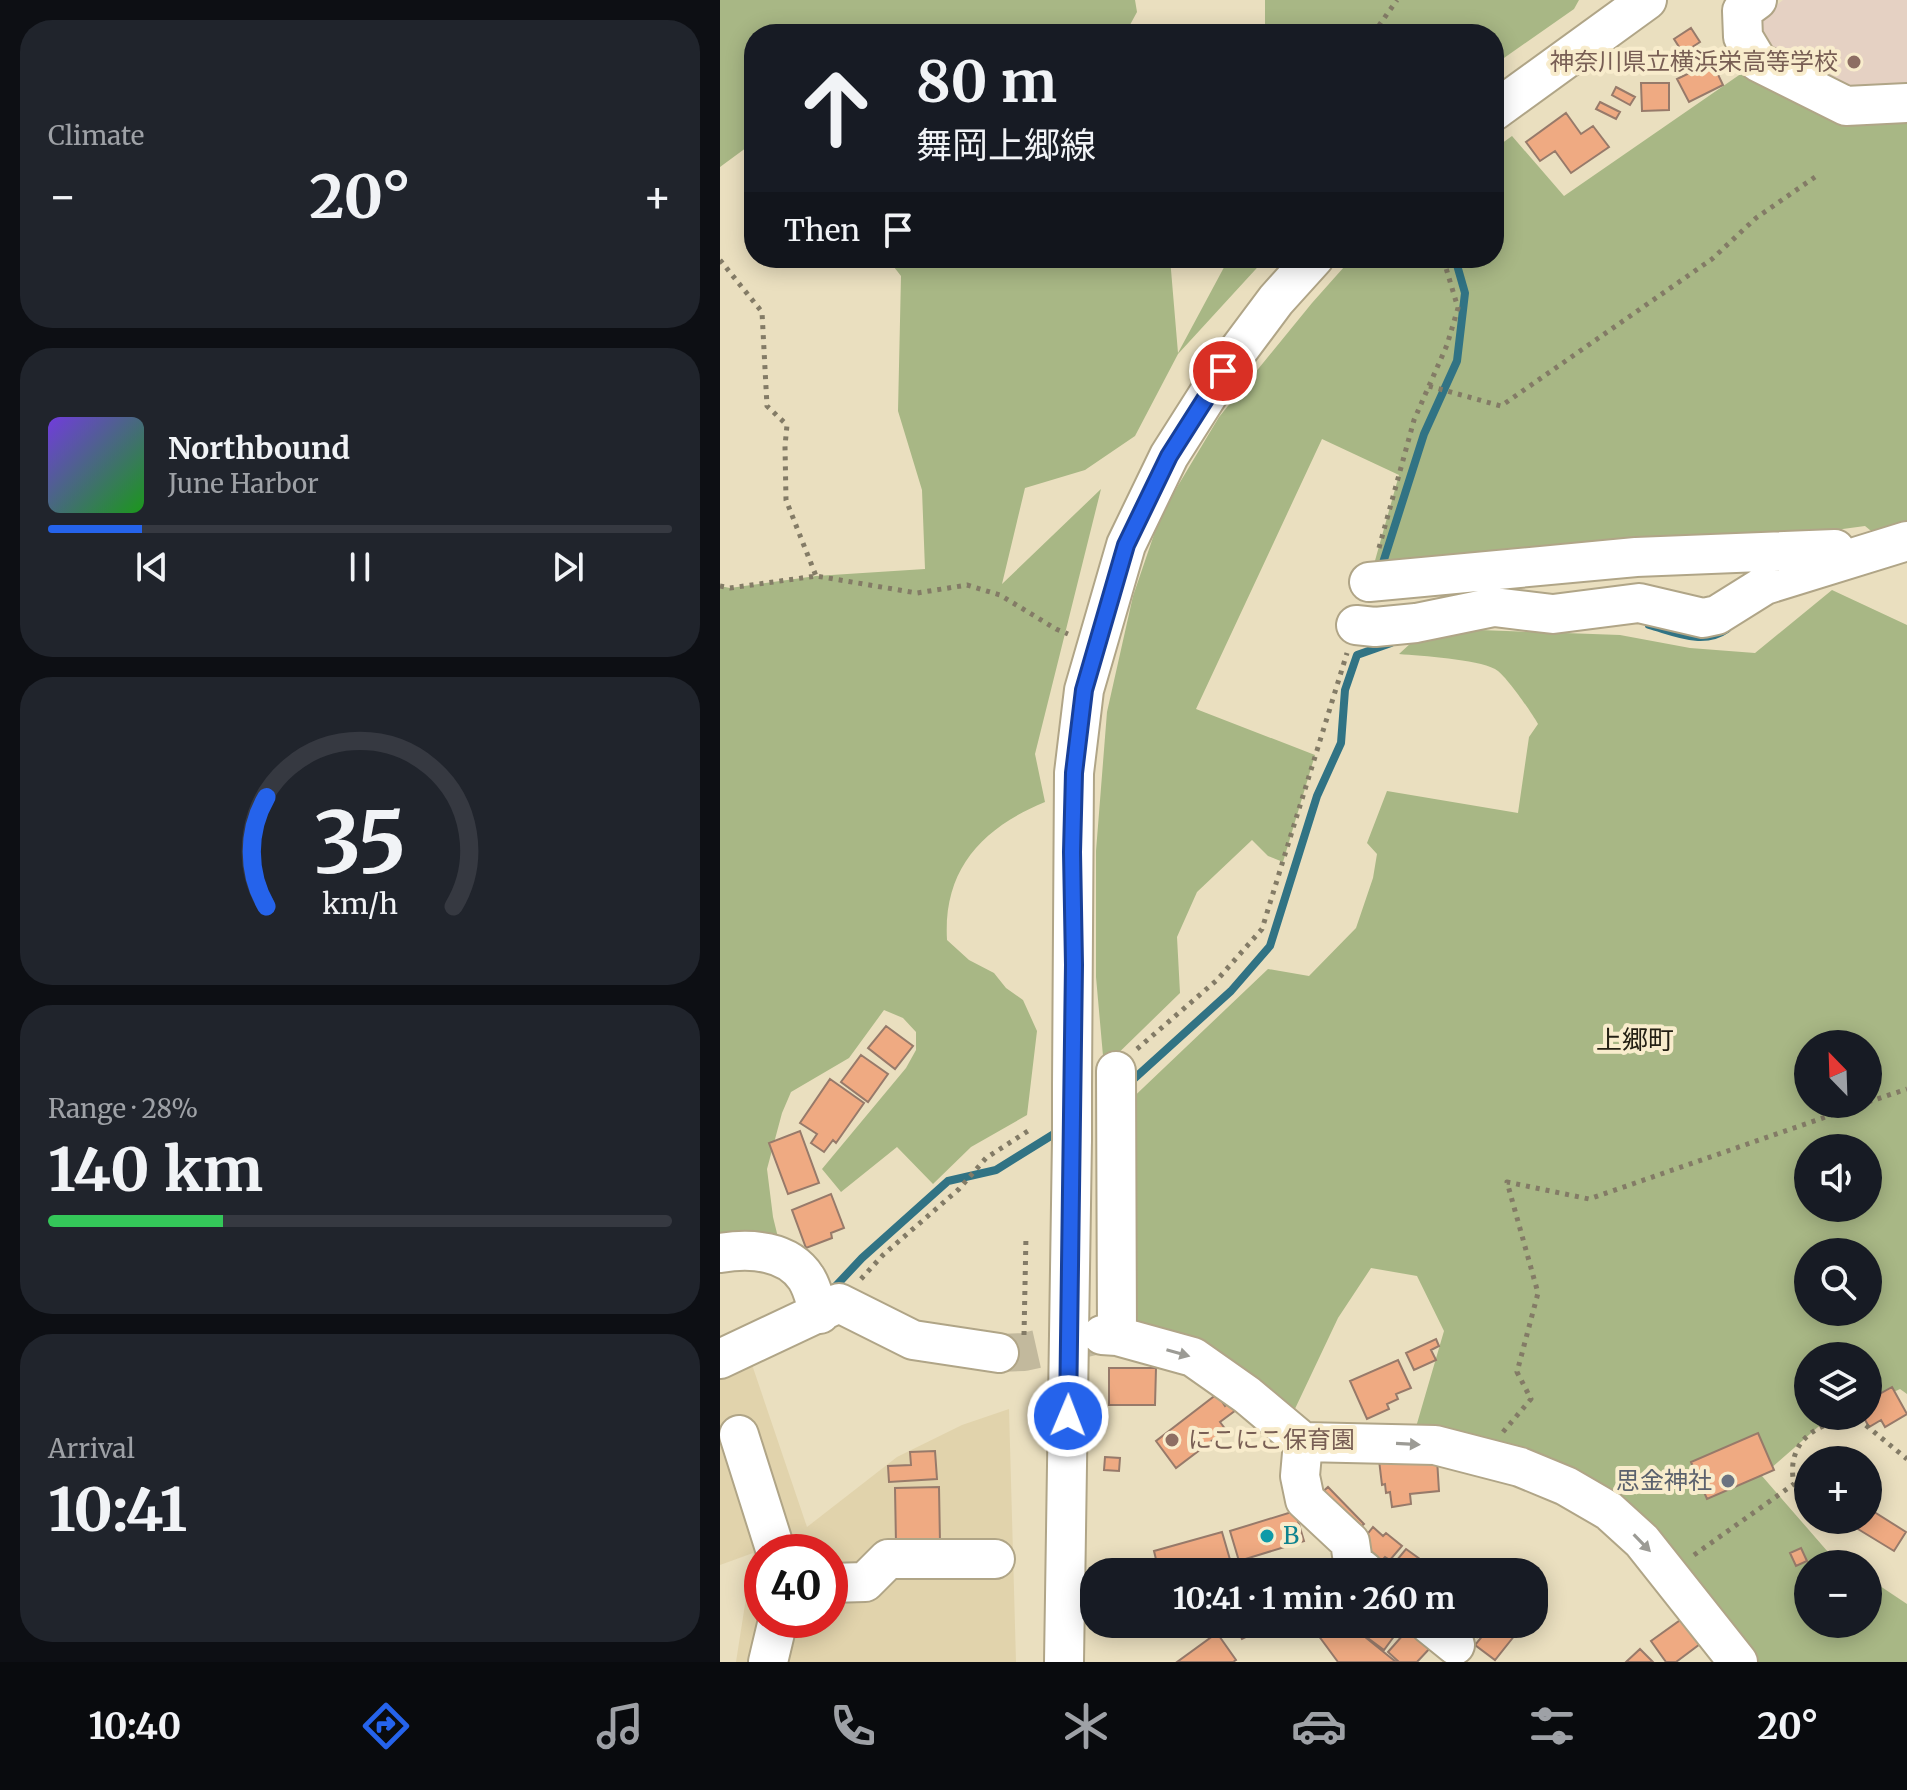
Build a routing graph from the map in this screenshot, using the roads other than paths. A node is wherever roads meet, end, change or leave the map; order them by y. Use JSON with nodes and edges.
{"nodes":[{"id":1,"x":1647,"y":0,"type":"edge"},
{"id":2,"x":1757,"y":0,"type":"edge"},
{"id":3,"x":1907,"y":103,"type":"edge"},
{"id":4,"x":1504,"y":104,"type":"edge"},
{"id":5,"x":1305,"y":268,"type":"edge"},
{"id":6,"x":1907,"y":541,"type":"edge"},
{"id":7,"x":1865,"y":553,"type":"junction"},
{"id":8,"x":1379,"y":581,"type":"road end"},
{"id":9,"x":1363,"y":625,"type":"road end"},
{"id":10,"x":1116,"y":1083,"type":"road end"},
{"id":11,"x":720,"y":1253,"type":"edge"},
{"id":12,"x":820,"y":1300,"type":"junction"},
{"id":13,"x":1012,"y":1345,"type":"tunnel mouth"},
{"id":14,"x":720,"y":1359,"type":"edge"},
{"id":15,"x":739,"y":1435,"type":"dead end"},
{"id":16,"x":1303,"y":1442,"type":"junction"},
{"id":17,"x":770,"y":1534,"type":"edge"},
{"id":18,"x":1352,"y":1558,"type":"edge"},
{"id":19,"x":995,"y":1559,"type":"dead end"},
{"id":20,"x":848,"y":1582,"type":"edge"},
{"id":21,"x":774,"y":1638,"type":"edge"},
{"id":22,"x":1731,"y":1660,"type":"edge"},
{"id":23,"x":768,"y":1662,"type":"edge"},
{"id":24,"x":1064,"y":1662,"type":"edge"}],
"edges":[{"from":1,"to":4,"type":"street"},
{"from":2,"to":3,"type":"street"},
{"from":5,"to":24,"type":"street","bridge":true},
{"from":6,"to":7,"type":"street"},
{"from":7,"to":8,"type":"street"},
{"from":7,"to":9,"type":"street"},
{"from":10,"to":16,"type":"street","one_way":true},
{"from":11,"to":12,"type":"street"},
{"from":12,"to":13,"type":"street"},
{"from":12,"to":14,"type":"street"},
{"from":15,"to":17,"type":"street"},
{"from":16,"to":18,"type":"street"},
{"from":16,"to":22,"type":"street","one_way":true},
{"from":19,"to":20,"type":"street"},
{"from":21,"to":23,"type":"street"}]}
